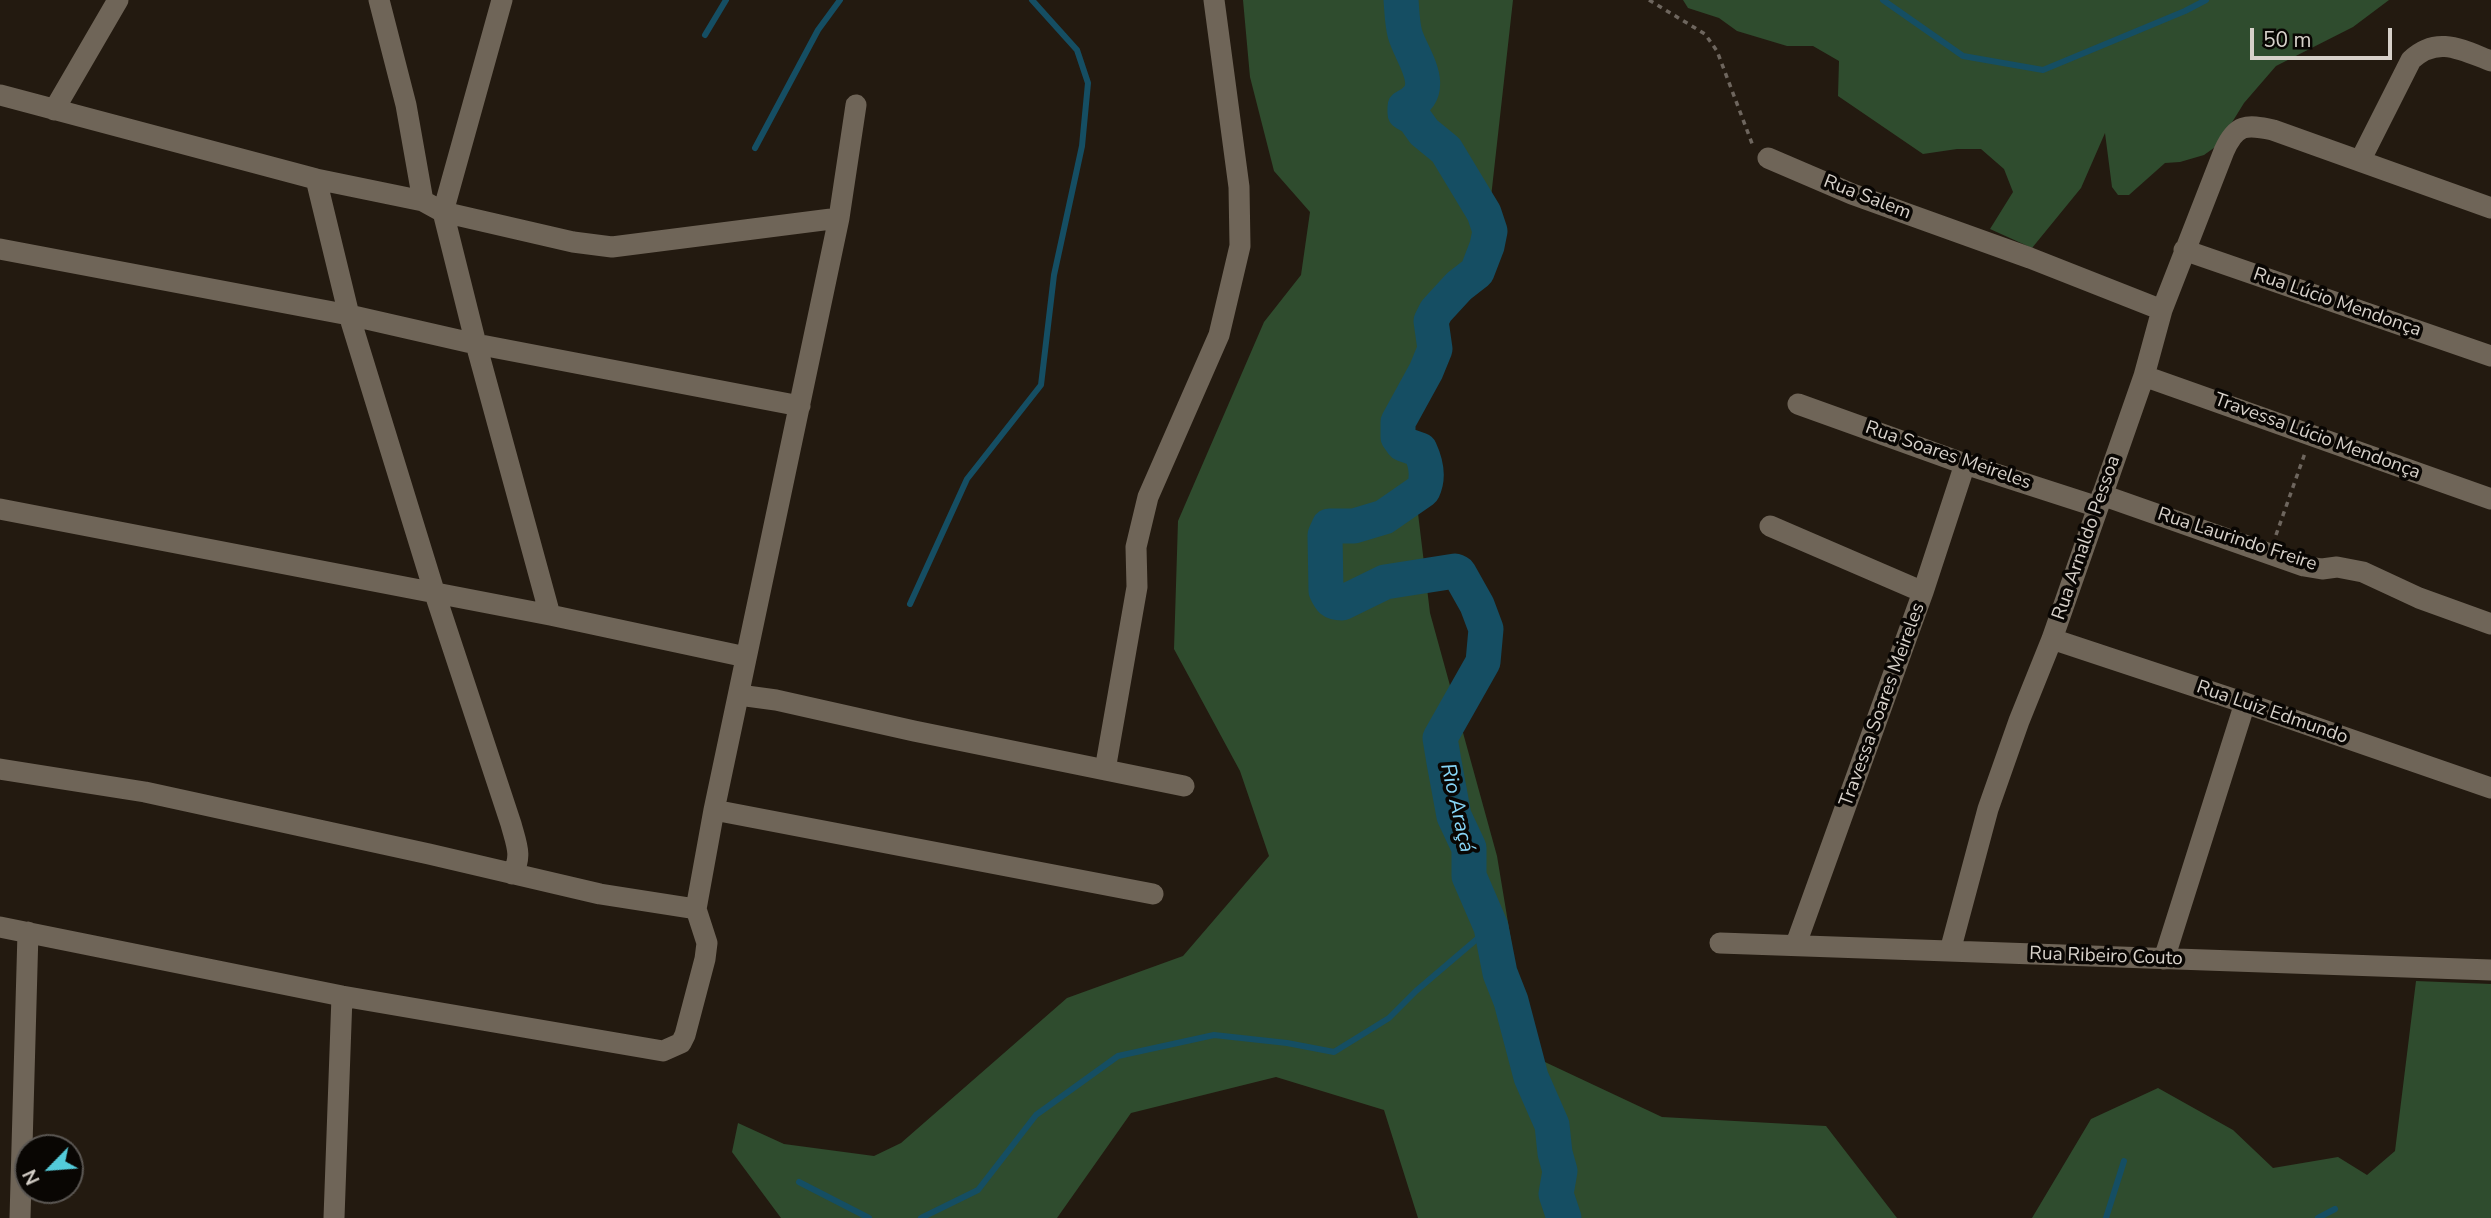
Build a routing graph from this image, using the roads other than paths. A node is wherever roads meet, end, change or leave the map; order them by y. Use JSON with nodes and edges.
{"nodes":[{"id":1,"x":118,"y":0,"type":"edge"},
{"id":2,"x":379,"y":0,"type":"edge"},
{"id":3,"x":502,"y":0,"type":"edge"},
{"id":4,"x":1214,"y":0,"type":"edge"},
{"id":5,"x":2491,"y":61,"type":"edge"},
{"id":6,"x":0,"y":95,"type":"edge"},
{"id":7,"x":856,"y":105,"type":"dead end"},
{"id":8,"x":54,"y":110,"type":"junction"},
{"id":9,"x":1768,"y":158,"type":"road end"},
{"id":10,"x":2360,"y":161,"type":"junction"},
{"id":11,"x":316,"y":179,"type":"junction"},
{"id":12,"x":423,"y":201,"type":"junction"},
{"id":13,"x":2491,"y":208,"type":"edge"},
{"id":14,"x":443,"y":212,"type":"junction"},
{"id":15,"x":839,"y":218,"type":"junction"},
{"id":16,"x":0,"y":249,"type":"edge"},
{"id":17,"x":2184,"y":250,"type":"junction"},
{"id":18,"x":2162,"y":310,"type":"junction"},
{"id":19,"x":349,"y":315,"type":"junction"},
{"id":20,"x":476,"y":344,"type":"junction"},
{"id":21,"x":2491,"y":356,"type":"edge"},
{"id":22,"x":2144,"y":376,"type":"junction"},
{"id":23,"x":1798,"y":404,"type":"dead end"},
{"id":24,"x":800,"y":406,"type":"junction"},
{"id":25,"x":1965,"y":464,"type":"junction"},
{"id":26,"x":2491,"y":499,"type":"edge"},
{"id":27,"x":2100,"y":501,"type":"junction"},
{"id":28,"x":0,"y":509,"type":"edge"},
{"id":29,"x":1770,"y":526,"type":"dead end"},
{"id":30,"x":1923,"y":592,"type":"junction"},
{"id":31,"x":435,"y":594,"type":"junction"},
{"id":32,"x":550,"y":615,"type":"junction"},
{"id":33,"x":2491,"y":624,"type":"edge"},
{"id":34,"x":2052,"y":639,"type":"junction"},
{"id":35,"x":746,"y":657,"type":"junction"},
{"id":36,"x":740,"y":695,"type":"junction"},
{"id":37,"x":2245,"y":702,"type":"junction"},
{"id":38,"x":0,"y":769,"type":"edge"},
{"id":39,"x":1105,"y":770,"type":"junction"},
{"id":40,"x":1184,"y":786,"type":"dead end"},
{"id":41,"x":2491,"y":788,"type":"edge"},
{"id":42,"x":714,"y":810,"type":"junction"},
{"id":43,"x":512,"y":874,"type":"junction"},
{"id":44,"x":1153,"y":894,"type":"dead end"},
{"id":45,"x":696,"y":909,"type":"junction"},
{"id":46,"x":0,"y":927,"type":"edge"},
{"id":47,"x":28,"y":933,"type":"junction"},
{"id":48,"x":1720,"y":943,"type":"dead end"},
{"id":49,"x":1796,"y":944,"type":"junction"},
{"id":50,"x":1950,"y":951,"type":"junction"},
{"id":51,"x":2164,"y":959,"type":"junction"},
{"id":52,"x":2491,"y":970,"type":"edge"},
{"id":53,"x":342,"y":996,"type":"junction"},
{"id":54,"x":20,"y":1218,"type":"edge"},
{"id":55,"x":334,"y":1218,"type":"edge"}],
"edges":[{"from":1,"to":8,"type":"street"},
{"from":2,"to":12,"type":"street"},
{"from":3,"to":14,"type":"street"},
{"from":4,"to":39,"type":"street"},
{"from":5,"to":10,"type":"street"},
{"from":6,"to":8,"type":"street"},
{"from":7,"to":15,"type":"street"},
{"from":8,"to":11,"type":"street"},
{"from":9,"to":18,"type":"street","name":"Rua Salem"},
{"from":10,"to":13,"type":"street"},
{"from":10,"to":17,"type":"street","name":"Rua Arnaldo Pessoa"},
{"from":11,"to":12,"type":"street"},
{"from":11,"to":19,"type":"street"},
{"from":12,"to":14,"type":"street"},
{"from":14,"to":15,"type":"street"},
{"from":14,"to":20,"type":"street"},
{"from":15,"to":24,"type":"street"},
{"from":16,"to":19,"type":"street"},
{"from":17,"to":18,"type":"street","name":"Rua Arnaldo Pessoa"},
{"from":17,"to":21,"type":"street","name":"Rua Lúcio Mendonça"},
{"from":18,"to":22,"type":"street","name":"Rua Arnaldo Pessoa"},
{"from":19,"to":20,"type":"street"},
{"from":19,"to":31,"type":"street"},
{"from":20,"to":24,"type":"street"},
{"from":20,"to":32,"type":"street"},
{"from":22,"to":26,"type":"street","name":"Travessa Lúcio Mendonça"},
{"from":22,"to":27,"type":"street","name":"Rua Arnaldo Pessoa"},
{"from":23,"to":25,"type":"street","name":"Rua Soares Meireles"},
{"from":24,"to":35,"type":"street"},
{"from":25,"to":27,"type":"street","name":"Rua Soares Meireles"},
{"from":25,"to":30,"type":"street","name":"Travessa Soares Meireles"},
{"from":27,"to":33,"type":"street","name":"Rua Laurindo Freire"},
{"from":27,"to":34,"type":"street","name":"Rua Arnaldo Pessoa"},
{"from":28,"to":31,"type":"street"},
{"from":29,"to":30,"type":"street"},
{"from":30,"to":49,"type":"street","name":"Travessa Soares Meireles"},
{"from":31,"to":32,"type":"street"},
{"from":31,"to":43,"type":"street"},
{"from":32,"to":35,"type":"street"},
{"from":34,"to":37,"type":"street","name":"Rua Luiz Edmundo"},
{"from":34,"to":50,"type":"street","name":"Rua Arnaldo Pessoa"},
{"from":35,"to":36,"type":"street"},
{"from":36,"to":39,"type":"street"},
{"from":36,"to":42,"type":"street"},
{"from":37,"to":41,"type":"street","name":"Rua Luiz Edmundo"},
{"from":37,"to":51,"type":"street"},
{"from":38,"to":43,"type":"street"},
{"from":39,"to":40,"type":"street"},
{"from":42,"to":44,"type":"street"},
{"from":42,"to":45,"type":"street"},
{"from":43,"to":45,"type":"street"},
{"from":45,"to":53,"type":"street"},
{"from":46,"to":47,"type":"street"},
{"from":47,"to":53,"type":"street"},
{"from":47,"to":54,"type":"street"},
{"from":48,"to":49,"type":"street","name":"Rua Ribeiro Couto"},
{"from":49,"to":50,"type":"street","name":"Rua Ribeiro Couto"},
{"from":50,"to":51,"type":"street","name":"Rua Ribeiro Couto"},
{"from":51,"to":52,"type":"street","name":"Rua Ribeiro Couto"},
{"from":53,"to":55,"type":"street"}]}
